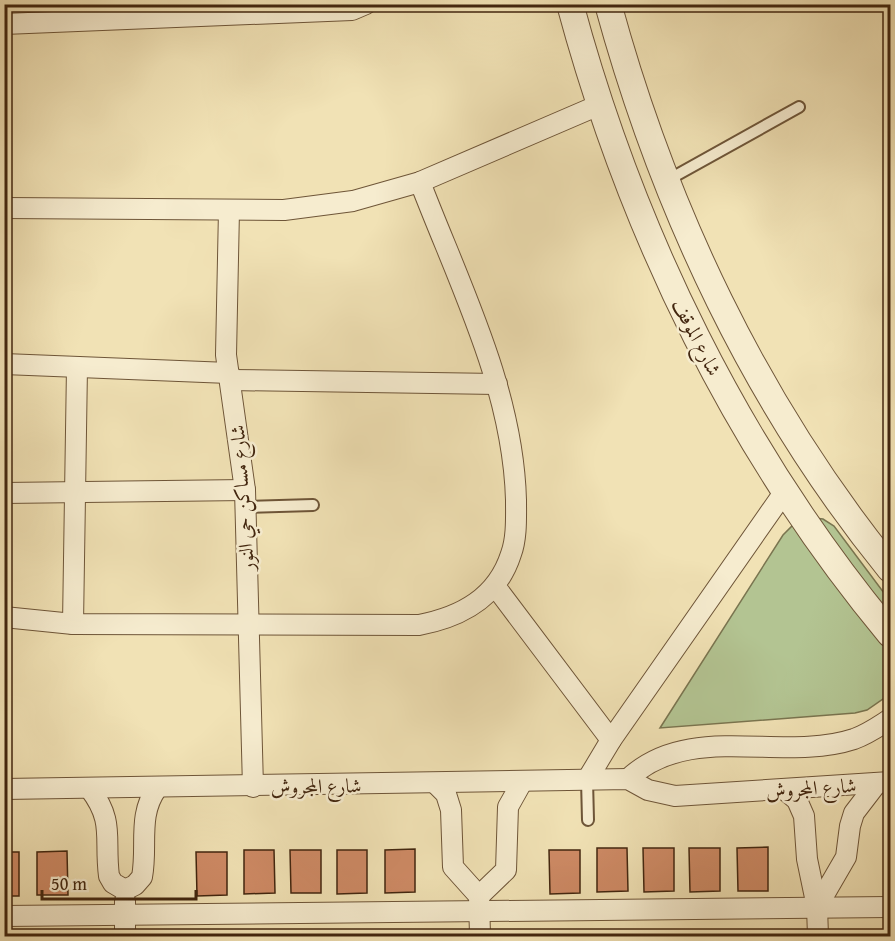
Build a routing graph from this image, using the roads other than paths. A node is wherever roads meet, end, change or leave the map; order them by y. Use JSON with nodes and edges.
{"nodes":[{"id":1,"x":570,"y":4,"type":"edge"},
{"id":2,"x":608,"y":4,"type":"edge"},
{"id":3,"x":356,"y":6,"type":"edge"},
{"id":4,"x":111,"y":13,"type":"edge"},
{"id":5,"x":4,"y":24,"type":"edge"},
{"id":6,"x":599,"y":105,"type":"junction"},
{"id":7,"x":799,"y":107,"type":"dead end"},
{"id":8,"x":666,"y":181,"type":"junction"},
{"id":9,"x":420,"y":182,"type":"junction"},
{"id":10,"x":4,"y":208,"type":"edge"},
{"id":11,"x":229,"y":210,"type":"junction"},
{"id":12,"x":4,"y":364,"type":"edge"},
{"id":13,"x":77,"y":367,"type":"junction"},
{"id":14,"x":230,"y":376,"type":"junction"},
{"id":15,"x":498,"y":384,"type":"junction"},
{"id":16,"x":785,"y":491,"type":"junction"},
{"id":17,"x":75,"y":492,"type":"junction"},
{"id":18,"x":4,"y":493,"type":"edge"},
{"id":19,"x":246,"y":498,"type":"junction"},
{"id":20,"x":313,"y":505,"type":"dead end"},
{"id":21,"x":891,"y":569,"type":"edge"},
{"id":22,"x":495,"y":586,"type":"junction"},
{"id":23,"x":4,"y":617,"type":"edge"},
{"id":24,"x":73,"y":624,"type":"junction"},
{"id":25,"x":249,"y":624,"type":"junction"},
{"id":26,"x":891,"y":634,"type":"edge"},
{"id":27,"x":891,"y":718,"type":"edge"},
{"id":28,"x":611,"y":740,"type":"junction"},
{"id":29,"x":628,"y":779,"type":"junction"},
{"id":30,"x":586,"y":780,"type":"junction"},
{"id":31,"x":522,"y":782,"type":"junction"},
{"id":32,"x":884,"y":783,"type":"edge"},
{"id":33,"x":436,"y":784,"type":"junction"},
{"id":34,"x":253,"y":787,"type":"junction"},
{"id":35,"x":157,"y":788,"type":"junction"},
{"id":36,"x":4,"y":789,"type":"edge"},
{"id":37,"x":90,"y":789,"type":"junction"},
{"id":38,"x":784,"y":789,"type":"junction"},
{"id":39,"x":588,"y":820,"type":"dead end"},
{"id":40,"x":125,"y":890,"type":"junction"},
{"id":41,"x":479,"y":903,"type":"junction"},
{"id":42,"x":817,"y":907,"type":"junction"},
{"id":43,"x":891,"y":907,"type":"edge"},
{"id":44,"x":125,"y":914,"type":"junction"},
{"id":45,"x":4,"y":916,"type":"edge"},
{"id":46,"x":125,"y":936,"type":"edge"},
{"id":47,"x":480,"y":936,"type":"edge"},
{"id":48,"x":818,"y":936,"type":"edge"}],
"edges":[{"from":1,"to":6,"type":"street","name":"شارع الموقف"},
{"from":2,"to":8,"type":"street","name":"شارع الموقف"},
{"from":3,"to":4,"type":"street"},
{"from":4,"to":5,"type":"street"},
{"from":6,"to":9,"type":"street"},
{"from":6,"to":16,"type":"street","name":"شارع الموقف"},
{"from":7,"to":8,"type":"lane"},
{"from":8,"to":21,"type":"street","name":"شارع الموقف"},
{"from":9,"to":11,"type":"street"},
{"from":9,"to":15,"type":"street"},
{"from":10,"to":11,"type":"street"},
{"from":11,"to":14,"type":"street","name":"شارع مساكن حي النور"},
{"from":12,"to":13,"type":"street"},
{"from":13,"to":14,"type":"street"},
{"from":13,"to":17,"type":"street"},
{"from":14,"to":15,"type":"street"},
{"from":14,"to":19,"type":"street","name":"شارع مساكن حي النور"},
{"from":15,"to":22,"type":"street"},
{"from":16,"to":26,"type":"street","name":"شارع الموقف"},
{"from":16,"to":28,"type":"street"},
{"from":17,"to":18,"type":"street"},
{"from":17,"to":19,"type":"street"},
{"from":17,"to":24,"type":"street"},
{"from":19,"to":20,"type":"lane"},
{"from":19,"to":25,"type":"street","name":"شارع مساكن حي النور"},
{"from":22,"to":25,"type":"street"},
{"from":22,"to":28,"type":"street"},
{"from":23,"to":24,"type":"street"},
{"from":24,"to":25,"type":"street"},
{"from":25,"to":34,"type":"street","name":"شارع مساكن حي النور"},
{"from":27,"to":29,"type":"street"},
{"from":28,"to":30,"type":"street"},
{"from":29,"to":30,"type":"street","name":"شارع المجروش"},
{"from":29,"to":38,"type":"street","name":"شارع المجروش"},
{"from":30,"to":31,"type":"street","name":"شارع المجروش"},
{"from":30,"to":39,"type":"lane"},
{"from":31,"to":33,"type":"street","name":"شارع المجروش"},
{"from":31,"to":41,"type":"street"},
{"from":32,"to":38,"type":"street","name":"شارع المجروش"},
{"from":32,"to":42,"type":"street"},
{"from":33,"to":34,"type":"street","name":"شارع المجروش"},
{"from":33,"to":41,"type":"street"},
{"from":34,"to":35,"type":"street","name":"شارع المجروش"},
{"from":35,"to":37,"type":"street","name":"شارع المجروش"},
{"from":35,"to":40,"type":"street"},
{"from":36,"to":37,"type":"street","name":"شارع المجروش"},
{"from":37,"to":40,"type":"street"},
{"from":38,"to":42,"type":"street"},
{"from":40,"to":44,"type":"street"},
{"from":41,"to":42,"type":"street"},
{"from":41,"to":44,"type":"street"},
{"from":41,"to":47,"type":"street"},
{"from":42,"to":43,"type":"street"},
{"from":42,"to":48,"type":"street"},
{"from":44,"to":45,"type":"street"},
{"from":44,"to":46,"type":"street"}]}
